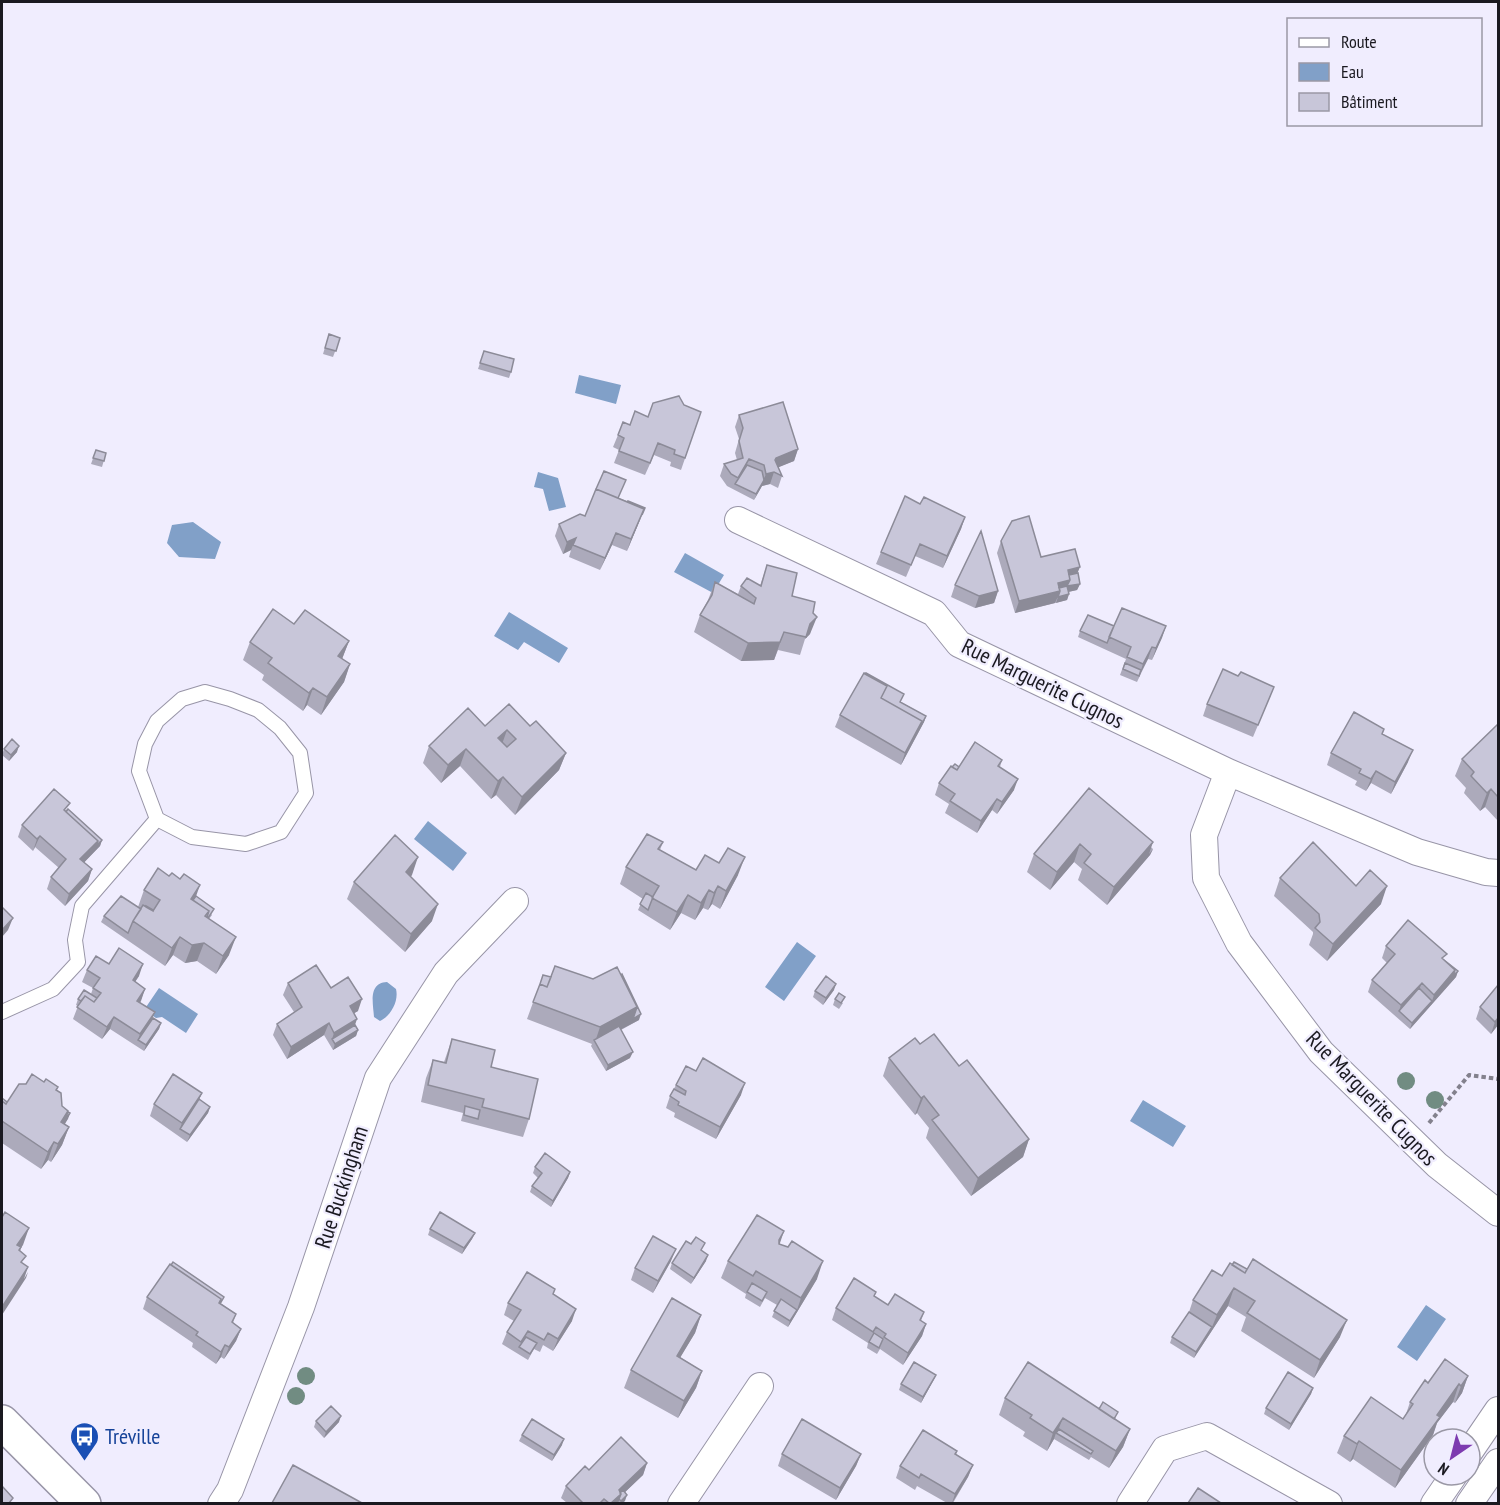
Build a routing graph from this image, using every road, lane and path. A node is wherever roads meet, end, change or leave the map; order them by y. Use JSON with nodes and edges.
{"nodes":[{"id":1,"x":738,"y":520,"type":"dead end"},
{"id":2,"x":1228,"y":772,"type":"junction"},
{"id":3,"x":157,"y":819,"type":"junction"},
{"id":4,"x":1498,"y":873,"type":"edge"},
{"id":5,"x":515,"y":901,"type":"dead end"},
{"id":6,"x":2,"y":1012,"type":"edge"},
{"id":7,"x":1498,"y":1079,"type":"edge"},
{"id":8,"x":1413,"y":1142,"type":"junction"},
{"id":9,"x":1498,"y":1213,"type":"edge"},
{"id":10,"x":760,"y":1386,"type":"dead end"},
{"id":11,"x":1498,"y":1410,"type":"edge"},
{"id":12,"x":2,"y":1422,"type":"edge"},
{"id":13,"x":1482,"y":1433,"type":"edge"},
{"id":14,"x":1498,"y":1462,"type":"edge"},
{"id":15,"x":1445,"y":1487,"type":"edge"},
{"id":16,"x":84,"y":1503,"type":"edge"},
{"id":17,"x":221,"y":1503,"type":"edge"},
{"id":18,"x":681,"y":1503,"type":"edge"},
{"id":19,"x":1130,"y":1503,"type":"edge"},
{"id":20,"x":1329,"y":1503,"type":"edge"},
{"id":21,"x":1434,"y":1503,"type":"edge"},
{"id":22,"x":1469,"y":1503,"type":"edge"}],
"edges":[{"from":1,"to":2,"type":"street","name":"Rue Marguerite Cugnos"},
{"from":2,"to":4,"type":"street","name":"Rue Marguerite Cugnos"},
{"from":2,"to":8,"type":"street","name":"Rue Marguerite Cugnos"},
{"from":3,"to":3,"type":"lane"},
{"from":3,"to":6,"type":"lane"},
{"from":5,"to":17,"type":"street","name":"Rue Buckingham"},
{"from":7,"to":8,"type":"path"},
{"from":8,"to":9,"type":"street","name":"Rue Marguerite Cugnos"},
{"from":10,"to":18,"type":"street"},
{"from":11,"to":13,"type":"street"},
{"from":12,"to":16,"type":"street"},
{"from":14,"to":22,"type":"street"},
{"from":15,"to":21,"type":"street"},
{"from":19,"to":20,"type":"street"}]}
